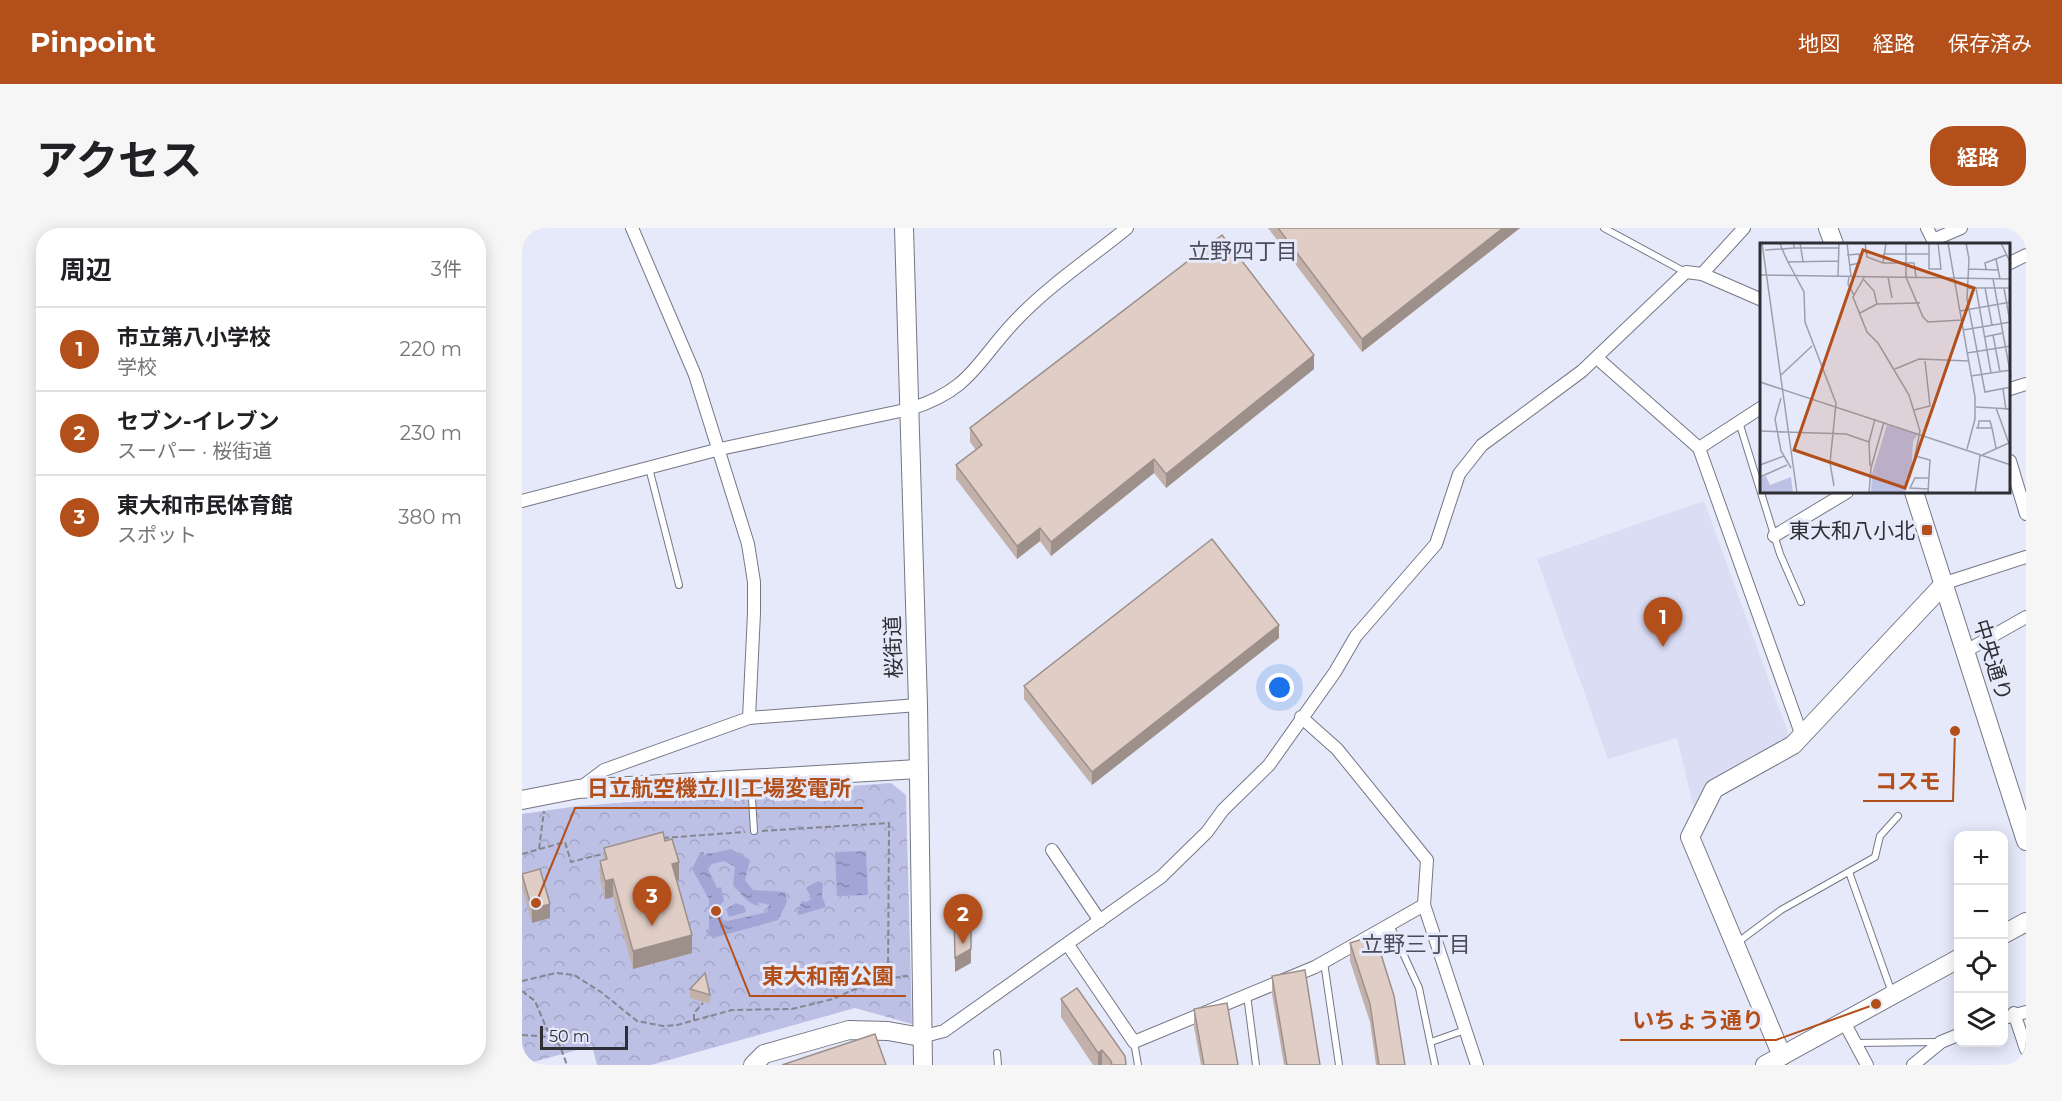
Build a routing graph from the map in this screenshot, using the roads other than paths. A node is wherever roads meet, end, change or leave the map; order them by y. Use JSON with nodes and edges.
{"nodes":[{"id":1,"x":632,"y":228,"type":"edge"},
{"id":2,"x":904,"y":228,"type":"edge"},
{"id":3,"x":1127,"y":228,"type":"edge"},
{"id":4,"x":1604,"y":228,"type":"edge"},
{"id":5,"x":1744,"y":228,"type":"edge"},
{"id":6,"x":1828,"y":228,"type":"edge"},
{"id":7,"x":1927,"y":228,"type":"edge"},
{"id":8,"x":1961,"y":228,"type":"edge"},
{"id":9,"x":1834,"y":243,"type":"edge"},
{"id":10,"x":2026,"y":255,"type":"edge"},
{"id":11,"x":2011,"y":262,"type":"edge"},
{"id":12,"x":1686,"y":272,"type":"junction"},
{"id":13,"x":1702,"y":274,"type":"junction"},
{"id":14,"x":1760,"y":299,"type":"edge"},
{"id":15,"x":1597,"y":358,"type":"junction"},
{"id":16,"x":2026,"y":384,"type":"edge"},
{"id":17,"x":2011,"y":389,"type":"edge"},
{"id":18,"x":1760,"y":408,"type":"edge"},
{"id":19,"x":910,"y":409,"type":"junction"},
{"id":20,"x":1739,"y":422,"type":"junction"},
{"id":21,"x":1699,"y":448,"type":"junction"},
{"id":22,"x":720,"y":449,"type":"junction"},
{"id":23,"x":2011,"y":464,"type":"edge"},
{"id":24,"x":648,"y":467,"type":"junction"},
{"id":25,"x":1760,"y":490,"type":"edge"},
{"id":26,"x":1761,"y":494,"type":"edge"},
{"id":27,"x":1843,"y":494,"type":"edge"},
{"id":28,"x":1915,"y":494,"type":"edge"},
{"id":29,"x":522,"y":501,"type":"edge"},
{"id":30,"x":2026,"y":514,"type":"edge"},
{"id":31,"x":1774,"y":536,"type":"junction"},
{"id":32,"x":2026,"y":557,"type":"edge"},
{"id":33,"x":1945,"y":583,"type":"junction"},
{"id":34,"x":679,"y":585,"type":"dead end"},
{"id":35,"x":1802,"y":602,"type":"dead end"},
{"id":36,"x":2026,"y":617,"type":"edge"},
{"id":37,"x":1966,"y":651,"type":"junction"},
{"id":38,"x":918,"y":705,"type":"junction"},
{"id":39,"x":1301,"y":717,"type":"junction"},
{"id":40,"x":749,"y":718,"type":"junction"},
{"id":41,"x":1802,"y":736,"type":"junction"},
{"id":42,"x":918,"y":769,"type":"junction"},
{"id":43,"x":751,"y":778,"type":"junction"},
{"id":44,"x":578,"y":789,"type":"junction"},
{"id":45,"x":522,"y":800,"type":"edge"},
{"id":46,"x":1898,"y":816,"type":"dead end"},
{"id":47,"x":754,"y":831,"type":"road end"},
{"id":48,"x":2026,"y":842,"type":"edge"},
{"id":49,"x":1052,"y":850,"type":"dead end"},
{"id":50,"x":1849,"y":872,"type":"junction"},
{"id":51,"x":1424,"y":905,"type":"junction"},
{"id":52,"x":1100,"y":921,"type":"junction"},
{"id":53,"x":2026,"y":922,"type":"edge"},
{"id":54,"x":1390,"y":925,"type":"junction"},
{"id":55,"x":2008,"y":932,"type":"edge"},
{"id":56,"x":1734,"y":944,"type":"junction"},
{"id":57,"x":1068,"y":945,"type":"junction"},
{"id":58,"x":1324,"y":962,"type":"junction"},
{"id":59,"x":1954,"y":962,"type":"edge"},
{"id":60,"x":1247,"y":995,"type":"junction"},
{"id":61,"x":1893,"y":995,"type":"junction"},
{"id":62,"x":2015,"y":1014,"type":"edge"},
{"id":63,"x":1844,"y":1022,"type":"junction"},
{"id":64,"x":1465,"y":1030,"type":"junction"},
{"id":65,"x":921,"y":1037,"type":"junction"},
{"id":66,"x":1954,"y":1037,"type":"edge"},
{"id":67,"x":1134,"y":1042,"type":"junction"},
{"id":68,"x":1431,"y":1042,"type":"junction"},
{"id":69,"x":1941,"y":1042,"type":"junction"},
{"id":70,"x":1855,"y":1043,"type":"junction"},
{"id":71,"x":2026,"y":1049,"type":"edge"},
{"id":72,"x":997,"y":1053,"type":"dead end"},
{"id":73,"x":1768,"y":1062,"type":"edge"},
{"id":74,"x":753,"y":1065,"type":"edge"},
{"id":75,"x":922,"y":1065,"type":"edge"},
{"id":76,"x":998,"y":1065,"type":"edge"},
{"id":77,"x":1138,"y":1065,"type":"edge"},
{"id":78,"x":1256,"y":1065,"type":"edge"},
{"id":79,"x":1339,"y":1065,"type":"edge"},
{"id":80,"x":1435,"y":1065,"type":"edge"},
{"id":81,"x":1477,"y":1065,"type":"edge"},
{"id":82,"x":1868,"y":1065,"type":"edge"},
{"id":83,"x":1913,"y":1065,"type":"edge"}],
"edges":[{"from":1,"to":22,"type":"street"},
{"from":2,"to":19,"type":"street","name":"桜街道"},
{"from":3,"to":19,"type":"street"},
{"from":4,"to":12,"type":"lane"},
{"from":5,"to":13,"type":"street"},
{"from":6,"to":9,"type":"street"},
{"from":7,"to":8,"type":"street"},
{"from":10,"to":11,"type":"street"},
{"from":12,"to":13,"type":"street"},
{"from":12,"to":15,"type":"street"},
{"from":13,"to":14,"type":"street"},
{"from":15,"to":21,"type":"street"},
{"from":15,"to":39,"type":"street"},
{"from":16,"to":17,"type":"street"},
{"from":18,"to":20,"type":"street"},
{"from":19,"to":22,"type":"street"},
{"from":19,"to":38,"type":"street","name":"桜街道"},
{"from":20,"to":21,"type":"street"},
{"from":20,"to":25,"type":"lane"},
{"from":21,"to":41,"type":"street"},
{"from":22,"to":24,"type":"street"},
{"from":22,"to":40,"type":"street"},
{"from":23,"to":30,"type":"street"},
{"from":24,"to":29,"type":"street"},
{"from":24,"to":34,"type":"lane"},
{"from":26,"to":31,"type":"lane"},
{"from":27,"to":31,"type":"street"},
{"from":28,"to":33,"type":"street","name":"中央通り"},
{"from":31,"to":35,"type":"lane"},
{"from":32,"to":33,"type":"street"},
{"from":33,"to":37,"type":"street","name":"中央通り"},
{"from":33,"to":41,"type":"street"},
{"from":36,"to":37,"type":"street"},
{"from":37,"to":48,"type":"street","name":"中央通り"},
{"from":38,"to":40,"type":"street"},
{"from":38,"to":42,"type":"street","name":"桜街道"},
{"from":39,"to":51,"type":"street"},
{"from":39,"to":52,"type":"street"},
{"from":40,"to":44,"type":"street"},
{"from":41,"to":56,"type":"street"},
{"from":42,"to":43,"type":"street"},
{"from":42,"to":65,"type":"street","name":"桜街道"},
{"from":43,"to":44,"type":"street"},
{"from":43,"to":47,"type":"lane"},
{"from":44,"to":45,"type":"street"},
{"from":46,"to":50,"type":"lane"},
{"from":49,"to":52,"type":"street"},
{"from":50,"to":56,"type":"lane"},
{"from":50,"to":61,"type":"lane"},
{"from":51,"to":54,"type":"street"},
{"from":51,"to":64,"type":"street"},
{"from":52,"to":57,"type":"street"},
{"from":53,"to":55,"type":"street"},
{"from":54,"to":58,"type":"street"},
{"from":54,"to":68,"type":"lane"},
{"from":56,"to":73,"type":"street"},
{"from":57,"to":65,"type":"street"},
{"from":57,"to":67,"type":"street"},
{"from":58,"to":60,"type":"street"},
{"from":58,"to":79,"type":"lane"},
{"from":59,"to":61,"type":"street"},
{"from":60,"to":67,"type":"street"},
{"from":60,"to":78,"type":"lane"},
{"from":61,"to":63,"type":"street"},
{"from":62,"to":71,"type":"street"},
{"from":63,"to":70,"type":"street"},
{"from":63,"to":73,"type":"street"},
{"from":64,"to":68,"type":"lane"},
{"from":64,"to":81,"type":"street"},
{"from":65,"to":74,"type":"street"},
{"from":65,"to":75,"type":"street","name":"桜街道"},
{"from":66,"to":69,"type":"street"},
{"from":67,"to":77,"type":"lane"},
{"from":68,"to":80,"type":"lane"},
{"from":69,"to":70,"type":"lane"},
{"from":69,"to":83,"type":"street"},
{"from":70,"to":82,"type":"street"},
{"from":72,"to":76,"type":"lane"}]}
